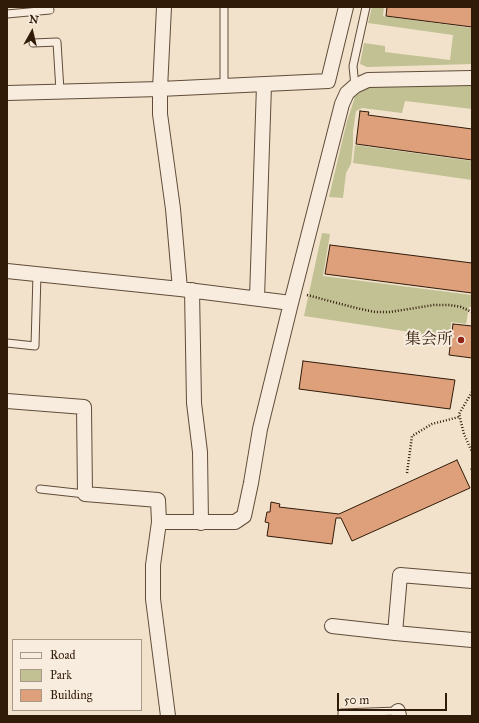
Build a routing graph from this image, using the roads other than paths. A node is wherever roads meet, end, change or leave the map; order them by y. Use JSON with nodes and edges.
{"nodes":[{"id":1,"x":164,"y":7,"type":"edge"},
{"id":2,"x":224,"y":7,"type":"edge"},
{"id":3,"x":346,"y":7,"type":"edge"},
{"id":4,"x":366,"y":7,"type":"edge"},
{"id":5,"x":50,"y":10,"type":"dead end"},
{"id":6,"x":7,"y":14,"type":"edge"},
{"id":7,"x":33,"y":43,"type":"dead end"},
{"id":8,"x":472,"y":78,"type":"edge"},
{"id":9,"x":264,"y":85,"type":"junction"},
{"id":10,"x":224,"y":86,"type":"junction"},
{"id":11,"x":355,"y":86,"type":"junction"},
{"id":12,"x":160,"y":89,"type":"junction"},
{"id":13,"x":60,"y":92,"type":"junction"},
{"id":14,"x":7,"y":93,"type":"edge"},
{"id":15,"x":7,"y":271,"type":"edge"},
{"id":16,"x":37,"y":274,"type":"junction"},
{"id":17,"x":186,"y":289,"type":"junction"},
{"id":18,"x":257,"y":298,"type":"junction"},
{"id":19,"x":291,"y":303,"type":"junction"},
{"id":20,"x":7,"y":343,"type":"edge"},
{"id":21,"x":7,"y":401,"type":"edge"},
{"id":22,"x":40,"y":489,"type":"dead end"},
{"id":23,"x":85,"y":494,"type":"junction"},
{"id":24,"x":159,"y":522,"type":"junction"},
{"id":25,"x":201,"y":522,"type":"junction"},
{"id":26,"x":472,"y":581,"type":"edge"},
{"id":27,"x":332,"y":626,"type":"dead end"},
{"id":28,"x":395,"y":633,"type":"junction"},
{"id":29,"x":472,"y":640,"type":"edge"},
{"id":30,"x":398,"y":713,"type":"edge"},
{"id":31,"x":168,"y":716,"type":"edge"},
{"id":32,"x":342,"y":716,"type":"edge"}],
"edges":[{"from":1,"to":12,"type":"street"},
{"from":2,"to":10,"type":"lane"},
{"from":3,"to":9,"type":"street"},
{"from":4,"to":11,"type":"lane"},
{"from":5,"to":6,"type":"lane"},
{"from":7,"to":13,"type":"lane"},
{"from":8,"to":11,"type":"street"},
{"from":9,"to":10,"type":"street"},
{"from":9,"to":18,"type":"street"},
{"from":10,"to":12,"type":"street"},
{"from":11,"to":19,"type":"street"},
{"from":12,"to":13,"type":"street"},
{"from":12,"to":17,"type":"street"},
{"from":13,"to":14,"type":"street"},
{"from":15,"to":16,"type":"street"},
{"from":16,"to":17,"type":"street"},
{"from":16,"to":20,"type":"lane"},
{"from":17,"to":18,"type":"street"},
{"from":17,"to":25,"type":"street"},
{"from":18,"to":19,"type":"street"},
{"from":19,"to":25,"type":"street"},
{"from":21,"to":23,"type":"street"},
{"from":22,"to":23,"type":"lane"},
{"from":23,"to":24,"type":"street"},
{"from":24,"to":25,"type":"street"},
{"from":24,"to":31,"type":"street"},
{"from":26,"to":28,"type":"street"},
{"from":27,"to":28,"type":"street"},
{"from":28,"to":29,"type":"street"},
{"from":30,"to":32,"type":"lane"}]}
